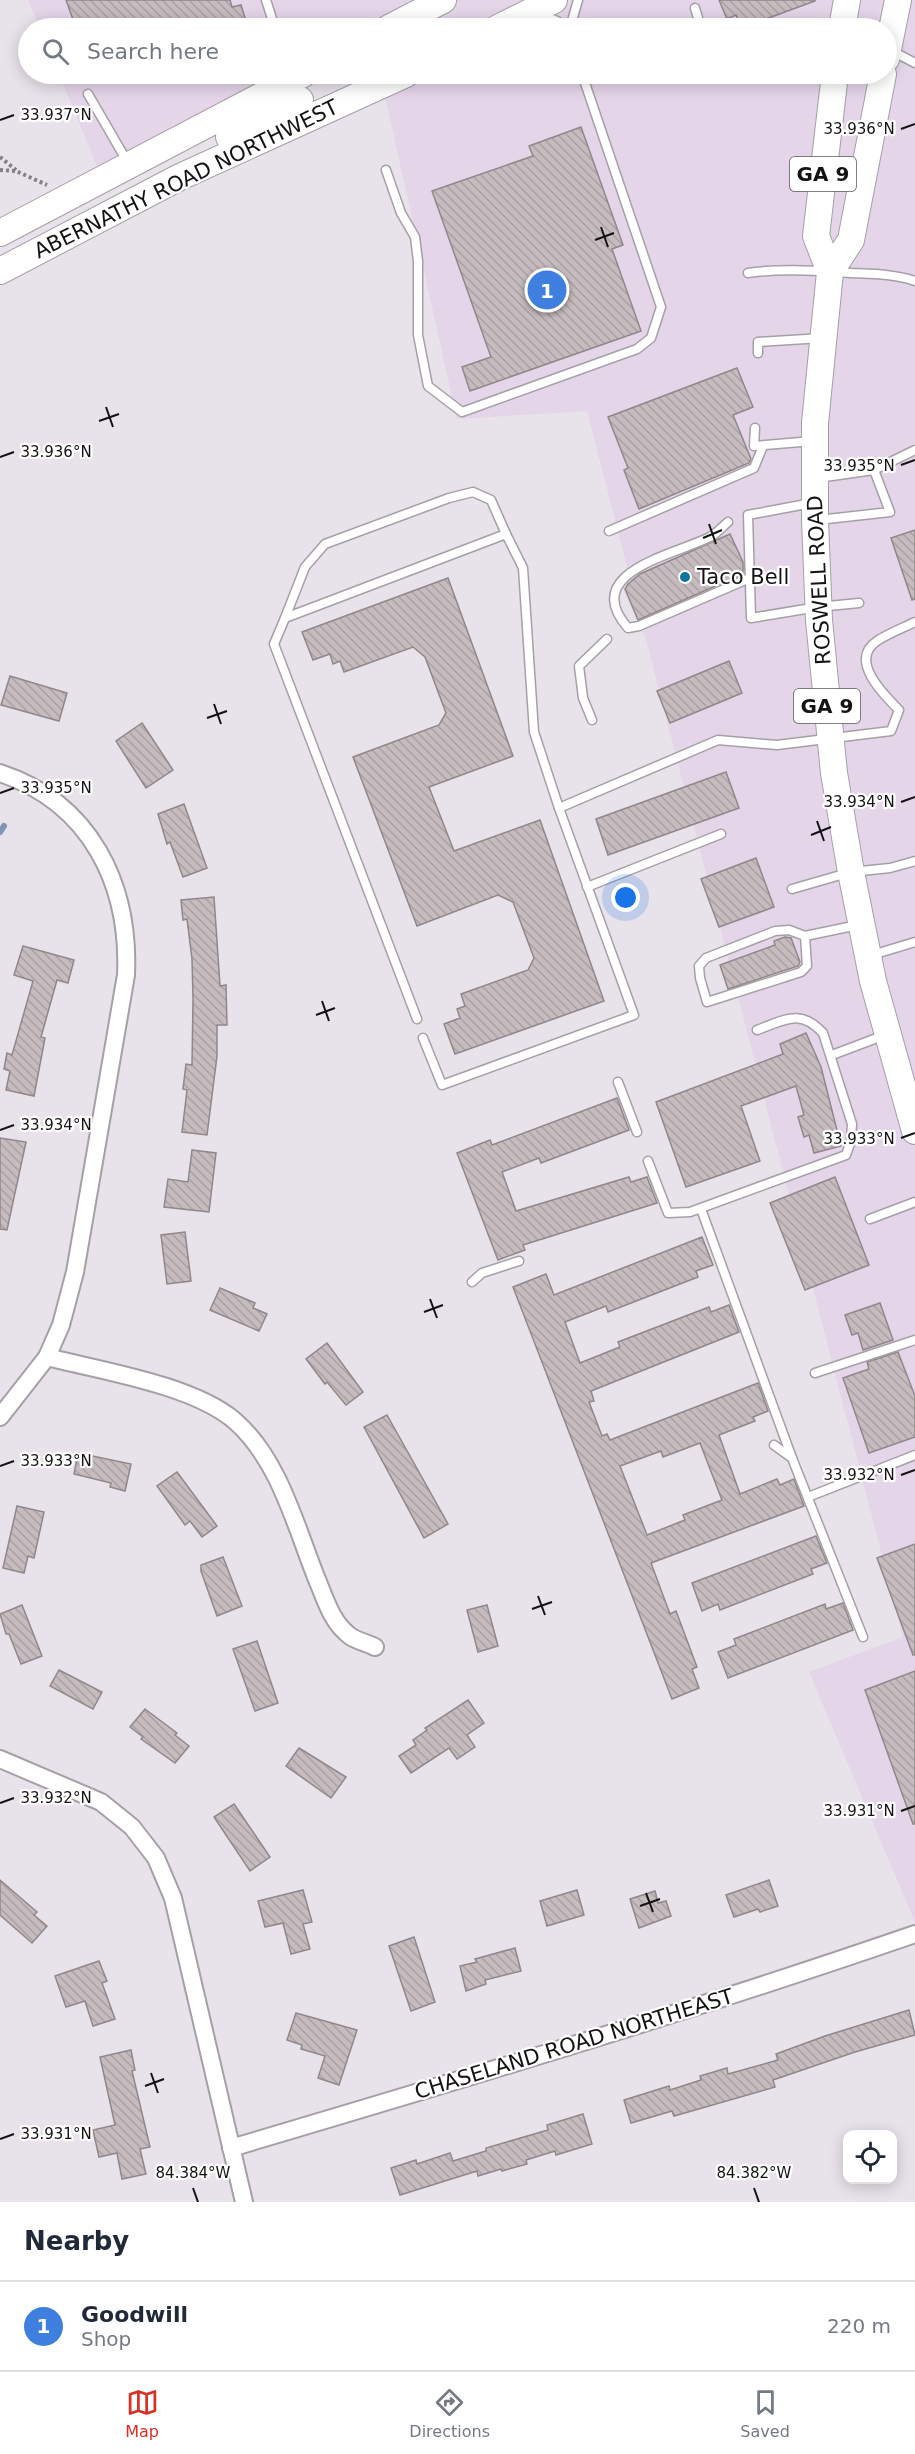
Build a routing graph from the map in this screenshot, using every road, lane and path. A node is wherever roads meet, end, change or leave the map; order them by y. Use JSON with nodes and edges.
{"nodes":[{"id":1,"x":266,"y":0,"type":"edge"},
{"id":2,"x":443,"y":0,"type":"edge"},
{"id":3,"x":554,"y":0,"type":"edge"},
{"id":4,"x":578,"y":0,"type":"edge"},
{"id":5,"x":847,"y":0,"type":"edge"},
{"id":6,"x":898,"y":0,"type":"edge"},
{"id":7,"x":695,"y":8,"type":"dead end"},
{"id":8,"x":530,"y":12,"type":"junction"},
{"id":9,"x":272,"y":18,"type":"edge"},
{"id":10,"x":408,"y":18,"type":"edge"},
{"id":11,"x":518,"y":18,"type":"edge"},
{"id":12,"x":551,"y":18,"type":"edge"},
{"id":13,"x":572,"y":18,"type":"edge"},
{"id":14,"x":698,"y":18,"type":"edge"},
{"id":15,"x":844,"y":18,"type":"edge"},
{"id":16,"x":894,"y":18,"type":"edge"},
{"id":17,"x":897,"y":62,"type":"edge"},
{"id":18,"x":915,"y":63,"type":"edge"},
{"id":19,"x":334,"y":84,"type":"edge"},
{"id":20,"x":585,"y":84,"type":"edge"},
{"id":21,"x":834,"y":84,"type":"edge"},
{"id":22,"x":882,"y":84,"type":"edge"},
{"id":23,"x":298,"y":89,"type":"edge"},
{"id":24,"x":88,"y":94,"type":"dead end"},
{"id":25,"x":0,"y":157,"type":"edge"},
{"id":26,"x":130,"y":165,"type":"junction"},
{"id":27,"x":0,"y":170,"type":"edge"},
{"id":28,"x":387,"y":170,"type":"dead end"},
{"id":29,"x":16,"y":171,"type":"junction"},
{"id":30,"x":52,"y":187,"type":"dead end"},
{"id":31,"x":0,"y":233,"type":"edge"},
{"id":32,"x":0,"y":271,"type":"edge"},
{"id":33,"x":830,"y":272,"type":"junction"},
{"id":34,"x":748,"y":273,"type":"dead end"},
{"id":35,"x":915,"y":281,"type":"edge"},
{"id":36,"x":822,"y":338,"type":"junction"},
{"id":37,"x":758,"y":353,"type":"dead end"},
{"id":38,"x":755,"y":428,"type":"dead end"},
{"id":39,"x":815,"y":441,"type":"junction"},
{"id":40,"x":763,"y":446,"type":"junction"},
{"id":41,"x":915,"y":450,"type":"edge"},
{"id":42,"x":874,"y":470,"type":"junction"},
{"id":43,"x":815,"y":500,"type":"junction"},
{"id":44,"x":728,"y":522,"type":"dead end"},
{"id":45,"x":609,"y":531,"type":"dead end"},
{"id":46,"x":506,"y":534,"type":"junction"},
{"id":47,"x":750,"y":579,"type":"junction"},
{"id":48,"x":859,"y":603,"type":"dead end"},
{"id":49,"x":818,"y":607,"type":"junction"},
{"id":50,"x":285,"y":618,"type":"junction"},
{"id":51,"x":915,"y":622,"type":"edge"},
{"id":52,"x":607,"y":639,"type":"dead end"},
{"id":53,"x":592,"y":720,"type":"dead end"},
{"id":54,"x":831,"y":740,"type":"junction"},
{"id":55,"x":0,"y":773,"type":"edge"},
{"id":56,"x":559,"y":808,"type":"junction"},
{"id":57,"x":722,"y":834,"type":"dead end"},
{"id":58,"x":915,"y":861,"type":"edge"},
{"id":59,"x":851,"y":872,"type":"junction"},
{"id":60,"x":587,"y":887,"type":"junction"},
{"id":61,"x":792,"y":889,"type":"dead end"},
{"id":62,"x":862,"y":925,"type":"junction"},
{"id":63,"x":805,"y":936,"type":"junction"},
{"id":64,"x":915,"y":942,"type":"edge"},
{"id":65,"x":868,"y":956,"type":"junction"},
{"id":66,"x":417,"y":1019,"type":"dead end"},
{"id":67,"x":757,"y":1030,"type":"dead end"},
{"id":68,"x":887,"y":1034,"type":"junction"},
{"id":69,"x":423,"y":1038,"type":"dead end"},
{"id":70,"x":832,"y":1056,"type":"junction"},
{"id":71,"x":618,"y":1082,"type":"dead end"},
{"id":72,"x":913,"y":1118,"type":"edge"},
{"id":73,"x":637,"y":1132,"type":"dead end"},
{"id":74,"x":648,"y":1161,"type":"dead end"},
{"id":75,"x":915,"y":1202,"type":"edge"},
{"id":76,"x":701,"y":1209,"type":"junction"},
{"id":77,"x":870,"y":1219,"type":"dead end"},
{"id":78,"x":519,"y":1261,"type":"dead end"},
{"id":79,"x":472,"y":1282,"type":"dead end"},
{"id":80,"x":915,"y":1340,"type":"edge"},
{"id":81,"x":47,"y":1357,"type":"junction"},
{"id":82,"x":815,"y":1373,"type":"dead end"},
{"id":83,"x":0,"y":1417,"type":"edge"},
{"id":84,"x":774,"y":1445,"type":"dead end"},
{"id":85,"x":915,"y":1455,"type":"edge"},
{"id":86,"x":792,"y":1458,"type":"junction"},
{"id":87,"x":808,"y":1497,"type":"junction"},
{"id":88,"x":863,"y":1636,"type":"dead end"},
{"id":89,"x":375,"y":1647,"type":"dead end"},
{"id":90,"x":0,"y":1759,"type":"edge"},
{"id":91,"x":915,"y":1934,"type":"edge"},
{"id":92,"x":231,"y":2148,"type":"junction"},
{"id":93,"x":244,"y":2202,"type":"edge"}],
"edges":[{"from":1,"to":9,"type":"lane"},
{"from":2,"to":10,"type":"main road"},
{"from":3,"to":8,"type":"main road"},
{"from":4,"to":13,"type":"lane"},
{"from":5,"to":15,"type":"main road"},
{"from":6,"to":16,"type":"main road","name":"ROSWELL ROAD","number":"GA 9"},
{"from":7,"to":14,"type":"lane"},
{"from":8,"to":11,"type":"main road"},
{"from":8,"to":12,"type":"lane"},
{"from":17,"to":18,"type":"lane"},
{"from":19,"to":23,"type":"main road","name":"ABERNATHY ROAD NORTHWEST"},
{"from":20,"to":28,"type":"lane"},
{"from":21,"to":33,"type":"main road","name":"ROSWELL ROAD","number":"GA 9"},
{"from":22,"to":33,"type":"main road","name":"ROSWELL ROAD","number":"GA 9"},
{"from":23,"to":26,"type":"main road","name":"ABERNATHY ROAD NORTHWEST"},
{"from":23,"to":32,"type":"main road","name":"ABERNATHY ROAD NORTHWEST"},
{"from":24,"to":26,"type":"lane"},
{"from":25,"to":29,"type":"path"},
{"from":26,"to":31,"type":"main road","name":"ABERNATHY ROAD NORTHWEST"},
{"from":27,"to":29,"type":"path"},
{"from":29,"to":30,"type":"path"},
{"from":33,"to":34,"type":"lane"},
{"from":33,"to":35,"type":"lane"},
{"from":33,"to":36,"type":"main road","name":"ROSWELL ROAD","number":"GA 9"},
{"from":36,"to":37,"type":"lane"},
{"from":36,"to":39,"type":"main road","name":"ROSWELL ROAD","number":"GA 9"},
{"from":38,"to":40,"type":"lane"},
{"from":39,"to":40,"type":"lane"},
{"from":39,"to":43,"type":"main road","name":"ROSWELL ROAD","number":"GA 9"},
{"from":40,"to":45,"type":"lane"},
{"from":41,"to":42,"type":"lane"},
{"from":42,"to":43,"type":"lane"},
{"from":42,"to":43,"type":"lane"},
{"from":43,"to":47,"type":"lane"},
{"from":43,"to":49,"type":"main road","name":"ROSWELL ROAD","number":"GA 9"},
{"from":44,"to":47,"type":"lane"},
{"from":46,"to":50,"type":"lane"},
{"from":46,"to":50,"type":"lane"},
{"from":46,"to":56,"type":"lane"},
{"from":47,"to":49,"type":"lane"},
{"from":48,"to":49,"type":"lane"},
{"from":49,"to":54,"type":"main road","name":"ROSWELL ROAD","number":"GA 9"},
{"from":50,"to":66,"type":"lane"},
{"from":51,"to":54,"type":"lane"},
{"from":52,"to":53,"type":"lane"},
{"from":54,"to":56,"type":"lane"},
{"from":54,"to":59,"type":"main road","name":"ROSWELL ROAD","number":"GA 9"},
{"from":55,"to":81,"type":"street"},
{"from":56,"to":60,"type":"lane"},
{"from":57,"to":60,"type":"lane"},
{"from":58,"to":59,"type":"lane"},
{"from":59,"to":61,"type":"lane"},
{"from":59,"to":62,"type":"main road","name":"ROSWELL ROAD","number":"GA 9"},
{"from":60,"to":69,"type":"lane"},
{"from":62,"to":63,"type":"lane"},
{"from":62,"to":65,"type":"main road","name":"ROSWELL ROAD","number":"GA 9"},
{"from":63,"to":63,"type":"lane"},
{"from":64,"to":65,"type":"lane"},
{"from":65,"to":68,"type":"main road","name":"ROSWELL ROAD","number":"GA 9"},
{"from":67,"to":70,"type":"lane"},
{"from":68,"to":70,"type":"lane"},
{"from":68,"to":72,"type":"main road","name":"ROSWELL ROAD","number":"GA 9"},
{"from":70,"to":76,"type":"lane"},
{"from":71,"to":73,"type":"lane"},
{"from":74,"to":76,"type":"lane"},
{"from":75,"to":77,"type":"lane"},
{"from":76,"to":86,"type":"lane"},
{"from":78,"to":79,"type":"lane"},
{"from":80,"to":82,"type":"lane"},
{"from":81,"to":83,"type":"street"},
{"from":81,"to":89,"type":"street"},
{"from":84,"to":86,"type":"lane"},
{"from":85,"to":87,"type":"lane"},
{"from":86,"to":87,"type":"lane"},
{"from":87,"to":88,"type":"lane"},
{"from":90,"to":92,"type":"street"},
{"from":91,"to":92,"type":"street","name":"CHASELAND ROAD NORTHEAST"},
{"from":92,"to":93,"type":"street"}]}
